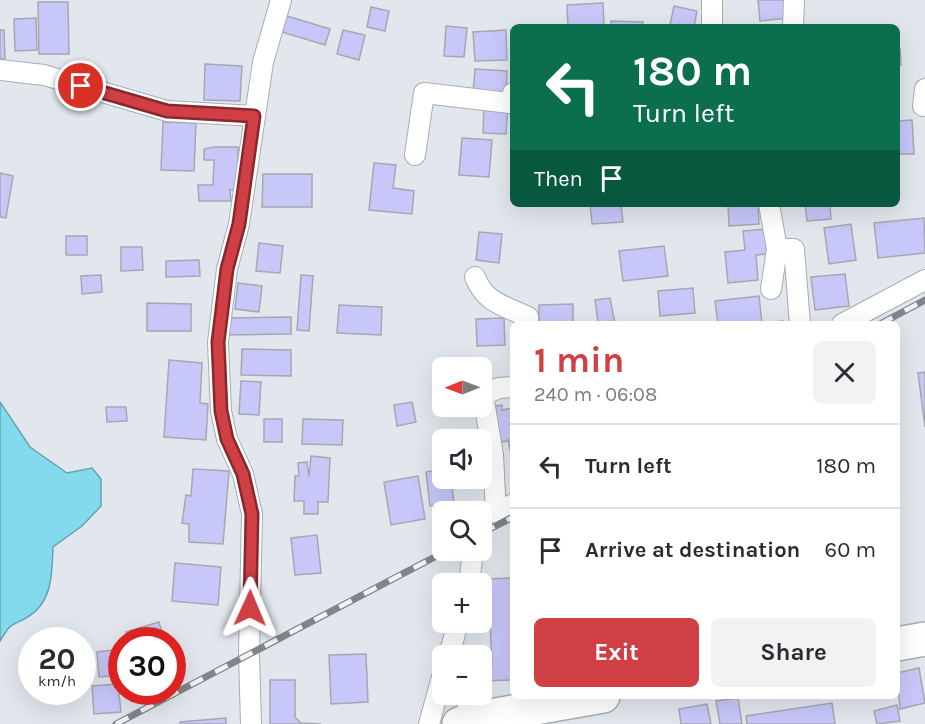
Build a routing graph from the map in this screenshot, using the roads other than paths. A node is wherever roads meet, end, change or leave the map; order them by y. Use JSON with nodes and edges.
{"nodes":[{"id":1,"x":281,"y":0,"type":"edge"},
{"id":2,"x":712,"y":0,"type":"edge"},
{"id":3,"x":794,"y":0,"type":"edge"},
{"id":4,"x":712,"y":24,"type":"edge"},
{"id":5,"x":793,"y":24,"type":"edge"},
{"id":6,"x":0,"y":70,"type":"edge"},
{"id":7,"x":510,"y":103,"type":"edge"},
{"id":8,"x":254,"y":116,"type":"junction"},
{"id":9,"x":415,"y":154,"type":"dead end"},
{"id":10,"x":770,"y":207,"type":"edge"},
{"id":11,"x":777,"y":249,"type":"junction"},
{"id":12,"x":475,"y":277,"type":"dead end"},
{"id":13,"x":925,"y":280,"type":"edge"},
{"id":14,"x":771,"y":289,"type":"dead end"},
{"id":15,"x":528,"y":321,"type":"edge"},
{"id":16,"x":800,"y":321,"type":"edge"},
{"id":17,"x":848,"y":321,"type":"edge"},
{"id":18,"x":510,"y":387,"type":"edge"},
{"id":19,"x":510,"y":506,"type":"edge"},
{"id":20,"x":925,"y":639,"type":"edge"},
{"id":21,"x":900,"y":643,"type":"edge"},
{"id":22,"x":579,"y":699,"type":"edge"},
{"id":23,"x":434,"y":705,"type":"edge"},
{"id":24,"x":466,"y":713,"type":"edge"},
{"id":25,"x":250,"y":724,"type":"edge"},
{"id":26,"x":429,"y":724,"type":"edge"}],
"edges":[{"from":1,"to":8,"type":"street"},
{"from":2,"to":4,"type":"street"},
{"from":3,"to":5,"type":"street"},
{"from":6,"to":8,"type":"street"},
{"from":7,"to":9,"type":"street"},
{"from":8,"to":25,"type":"street"},
{"from":10,"to":11,"type":"street"},
{"from":11,"to":14,"type":"street"},
{"from":11,"to":16,"type":"street"},
{"from":12,"to":15,"type":"street"},
{"from":13,"to":17,"type":"street"},
{"from":18,"to":19,"type":"street"},
{"from":20,"to":21,"type":"highway"},
{"from":22,"to":24,"type":"highway"},
{"from":23,"to":26,"type":"street"}]}
